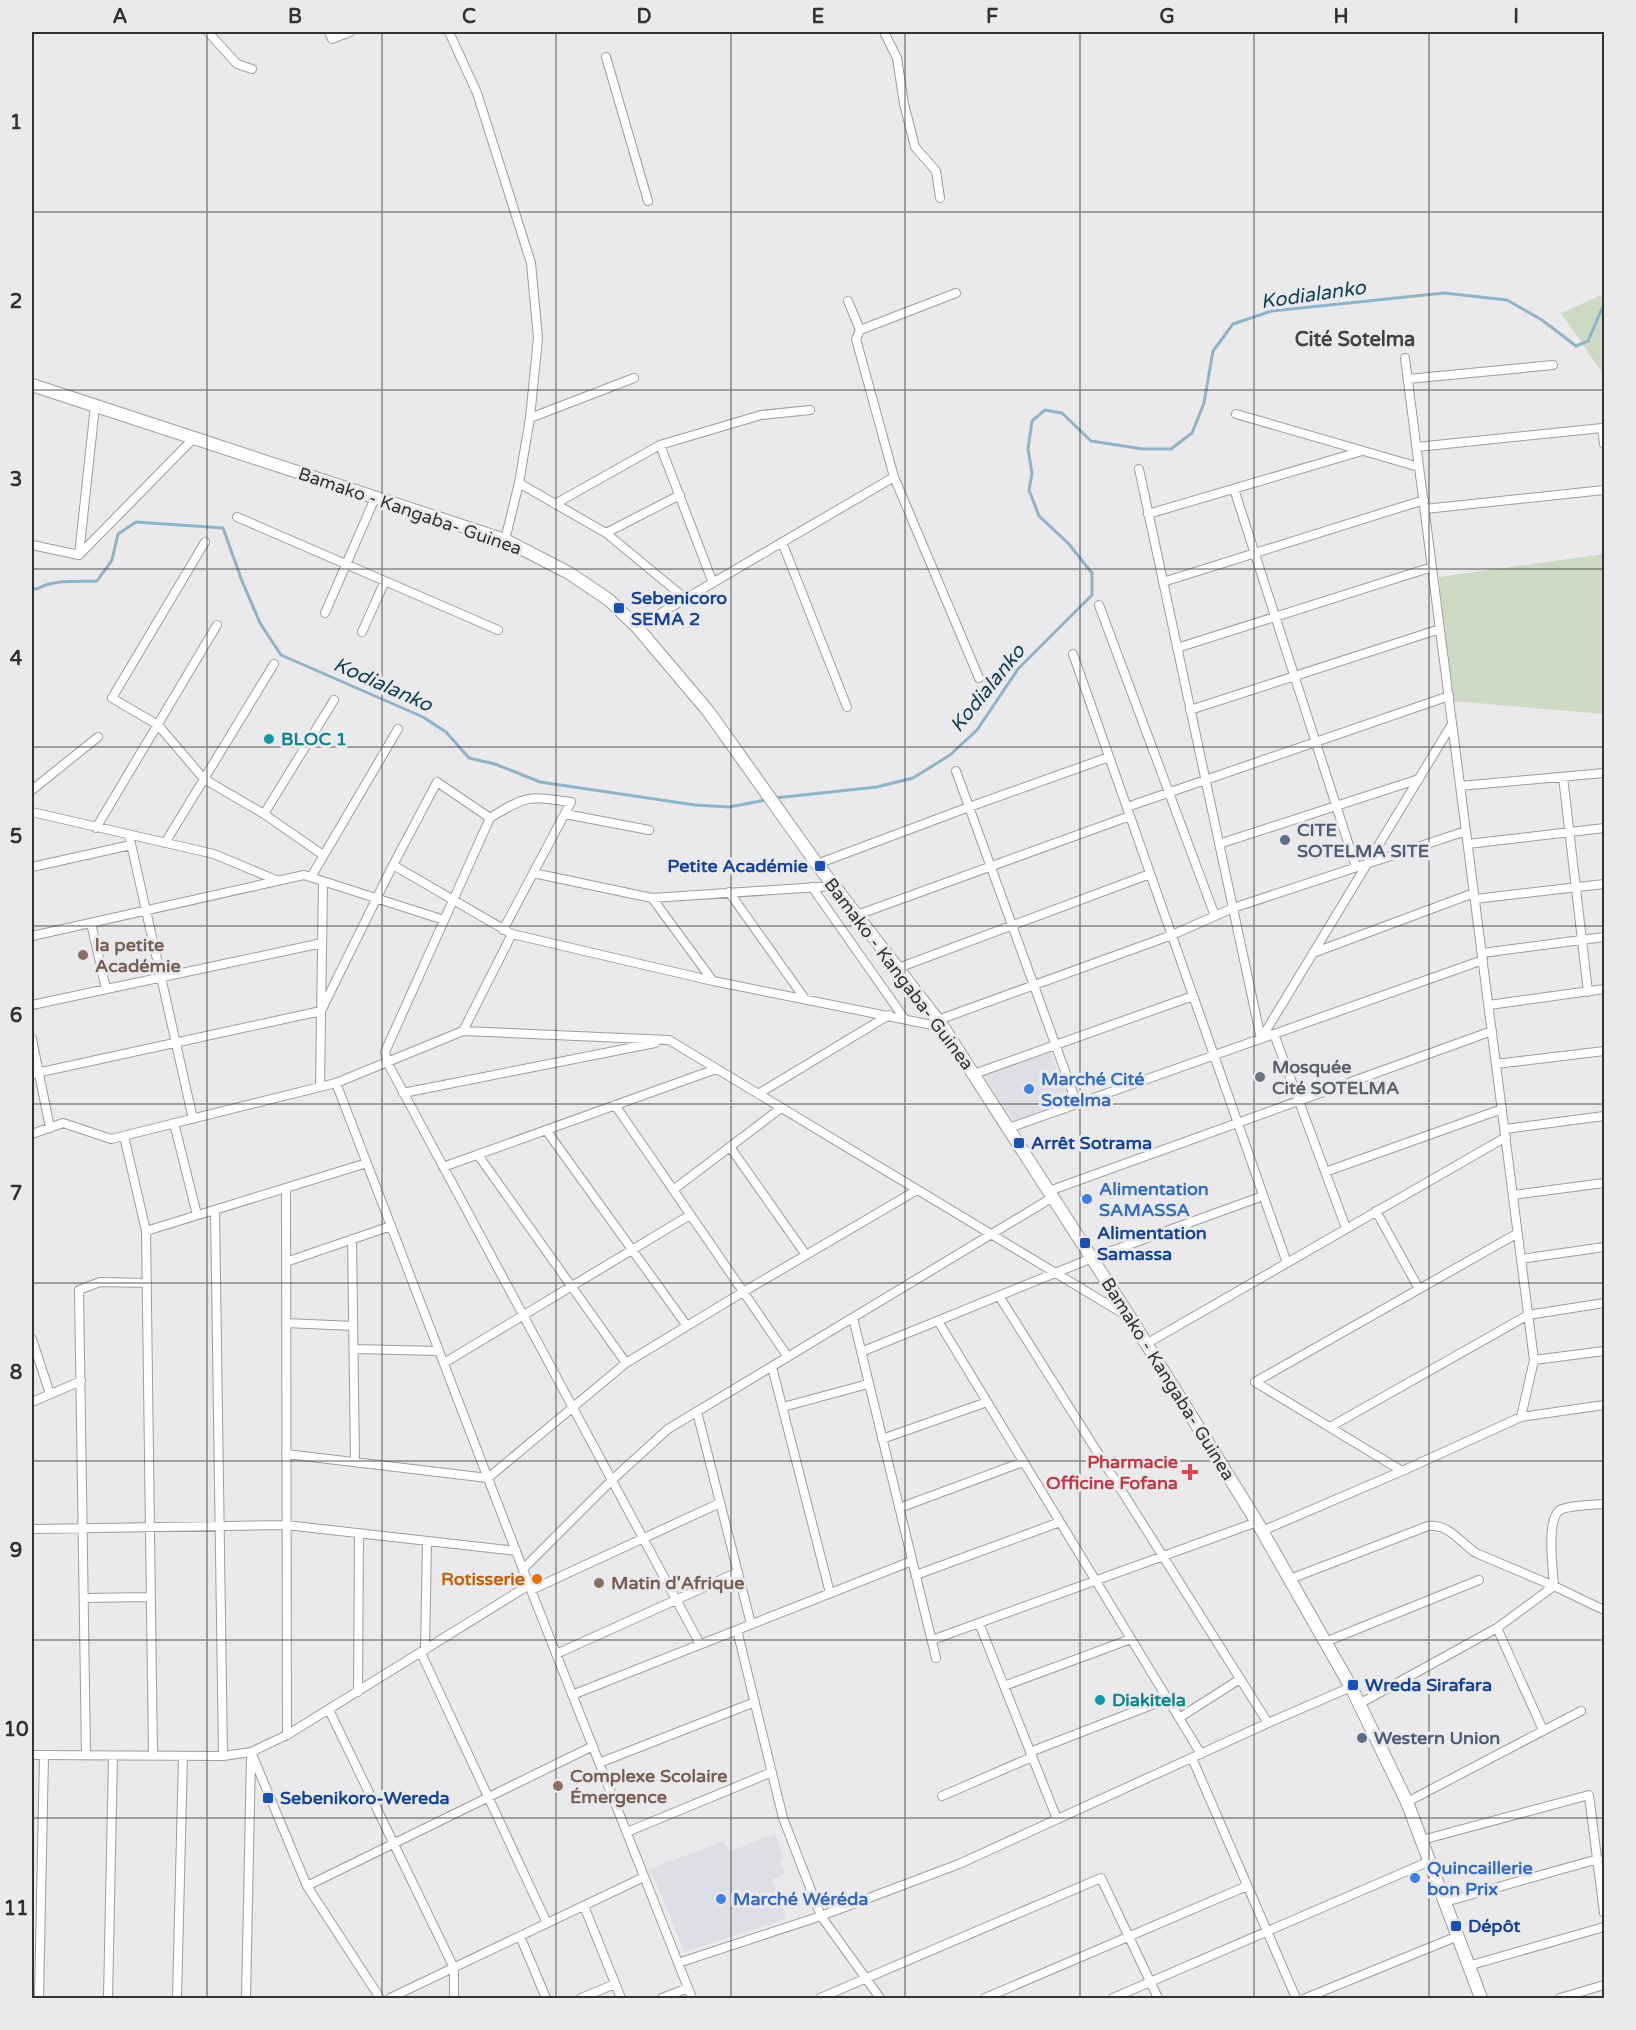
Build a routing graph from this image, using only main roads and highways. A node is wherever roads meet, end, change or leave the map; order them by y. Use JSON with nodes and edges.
{"nodes":[{"id":1,"x":32,"y":385,"type":"edge"},
{"id":2,"x":1481,"y":1998,"type":"edge"}],
"edges":[{"from":1,"to":2,"type":"main road","name":"Bamako - Kangaba- Guinea"}]}
